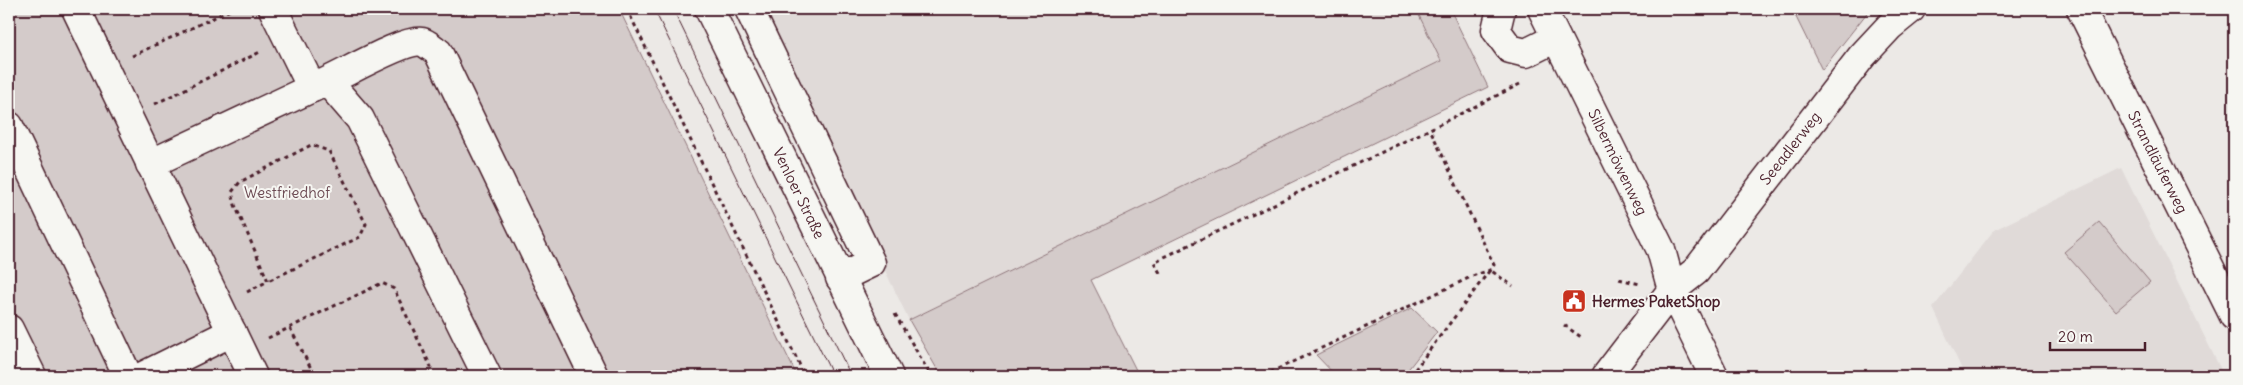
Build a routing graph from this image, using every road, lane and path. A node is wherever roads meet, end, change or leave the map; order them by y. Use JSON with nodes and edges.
{"nodes":[{"id":1,"x":76,"y":9,"type":"edge"},
{"id":2,"x":232,"y":9,"type":"edge"},
{"id":3,"x":273,"y":9,"type":"edge"},
{"id":4,"x":627,"y":9,"type":"edge"},
{"id":5,"x":709,"y":9,"type":"edge"},
{"id":6,"x":750,"y":9,"type":"edge"},
{"id":7,"x":1501,"y":9,"type":"edge"},
{"id":8,"x":1542,"y":9,"type":"edge"},
{"id":9,"x":1911,"y":9,"type":"edge"},
{"id":10,"x":2081,"y":9,"type":"edge"},
{"id":11,"x":288,"y":38,"type":"junction"},
{"id":12,"x":1556,"y":38,"type":"junction"},
{"id":13,"x":770,"y":51,"type":"junction"},
{"id":14,"x":737,"y":67,"type":"junction"},
{"id":15,"x":105,"y":69,"type":"junction"},
{"id":16,"x":1524,"y":82,"type":"dead end"},
{"id":17,"x":320,"y":85,"type":"junction"},
{"id":18,"x":799,"y":111,"type":"junction"},
{"id":19,"x":128,"y":117,"type":"junction"},
{"id":20,"x":9,"y":126,"type":"edge"},
{"id":21,"x":766,"y":126,"type":"junction"},
{"id":22,"x":1430,"y":129,"type":"junction"},
{"id":23,"x":150,"y":164,"type":"junction"},
{"id":24,"x":1490,"y":270,"type":"junction"},
{"id":25,"x":1160,"y":273,"type":"dead end"},
{"id":26,"x":840,"y":278,"type":"junction"},
{"id":27,"x":268,"y":281,"type":"junction"},
{"id":28,"x":1513,"y":286,"type":"dead end"},
{"id":29,"x":1672,"y":290,"type":"junction"},
{"id":30,"x":219,"y":306,"type":"junction"},
{"id":31,"x":890,"y":306,"type":"dead end"},
{"id":32,"x":2234,"y":316,"type":"edge"},
{"id":33,"x":1564,"y":325,"type":"dead end"},
{"id":34,"x":9,"y":329,"type":"edge"},
{"id":35,"x":232,"y":332,"type":"junction"},
{"id":36,"x":1580,"y":337,"type":"dead end"},
{"id":37,"x":32,"y":376,"type":"edge"},
{"id":38,"x":128,"y":376,"type":"edge"},
{"id":39,"x":143,"y":376,"type":"edge"},
{"id":40,"x":253,"y":376,"type":"edge"},
{"id":41,"x":316,"y":376,"type":"edge"},
{"id":42,"x":429,"y":376,"type":"edge"},
{"id":43,"x":486,"y":376,"type":"edge"},
{"id":44,"x":594,"y":376,"type":"edge"},
{"id":45,"x":805,"y":376,"type":"edge"},
{"id":46,"x":889,"y":376,"type":"edge"},
{"id":47,"x":931,"y":376,"type":"edge"},
{"id":48,"x":1263,"y":376,"type":"edge"},
{"id":49,"x":1410,"y":376,"type":"edge"},
{"id":50,"x":1606,"y":376,"type":"edge"},
{"id":51,"x":1714,"y":376,"type":"edge"}],
"edges":[{"from":1,"to":15,"type":"street"},
{"from":2,"to":15,"type":"path"},
{"from":3,"to":11,"type":"street"},
{"from":4,"to":45,"type":"path"},
{"from":5,"to":14,"type":"street","name":"Venloer Straße"},
{"from":6,"to":13,"type":"street"},
{"from":7,"to":12,"type":"street"},
{"from":8,"to":12,"type":"street","name":"Silbermöwenweg"},
{"from":9,"to":29,"type":"street","name":"Seeadlerweg"},
{"from":10,"to":32,"type":"street","name":"Strandläuferweg"},
{"from":11,"to":17,"type":"street"},
{"from":11,"to":19,"type":"path"},
{"from":12,"to":29,"type":"street","name":"Silbermöwenweg"},
{"from":13,"to":14,"type":"street"},
{"from":13,"to":18,"type":"street"},
{"from":14,"to":21,"type":"street","name":"Venloer Straße"},
{"from":15,"to":19,"type":"street"},
{"from":16,"to":22,"type":"path"},
{"from":17,"to":23,"type":"street"},
{"from":17,"to":43,"type":"street"},
{"from":17,"to":44,"type":"street"},
{"from":18,"to":21,"type":"street"},
{"from":18,"to":26,"type":"street"},
{"from":19,"to":23,"type":"street"},
{"from":20,"to":38,"type":"street"},
{"from":21,"to":26,"type":"street","name":"Venloer Straße"},
{"from":22,"to":24,"type":"path"},
{"from":22,"to":25,"type":"path"},
{"from":23,"to":30,"type":"street"},
{"from":24,"to":28,"type":"path"},
{"from":24,"to":48,"type":"path"},
{"from":24,"to":49,"type":"path"},
{"from":26,"to":46,"type":"street","name":"Venloer Straße"},
{"from":27,"to":27,"type":"path"},
{"from":27,"to":30,"type":"path"},
{"from":29,"to":50,"type":"street","name":"Seeadlerweg"},
{"from":29,"to":51,"type":"street"},
{"from":30,"to":35,"type":"street"},
{"from":31,"to":47,"type":"path"},
{"from":33,"to":36,"type":"path"},
{"from":34,"to":37,"type":"street"},
{"from":35,"to":39,"type":"street"},
{"from":35,"to":40,"type":"street"},
{"from":41,"to":42,"type":"path"}]}
